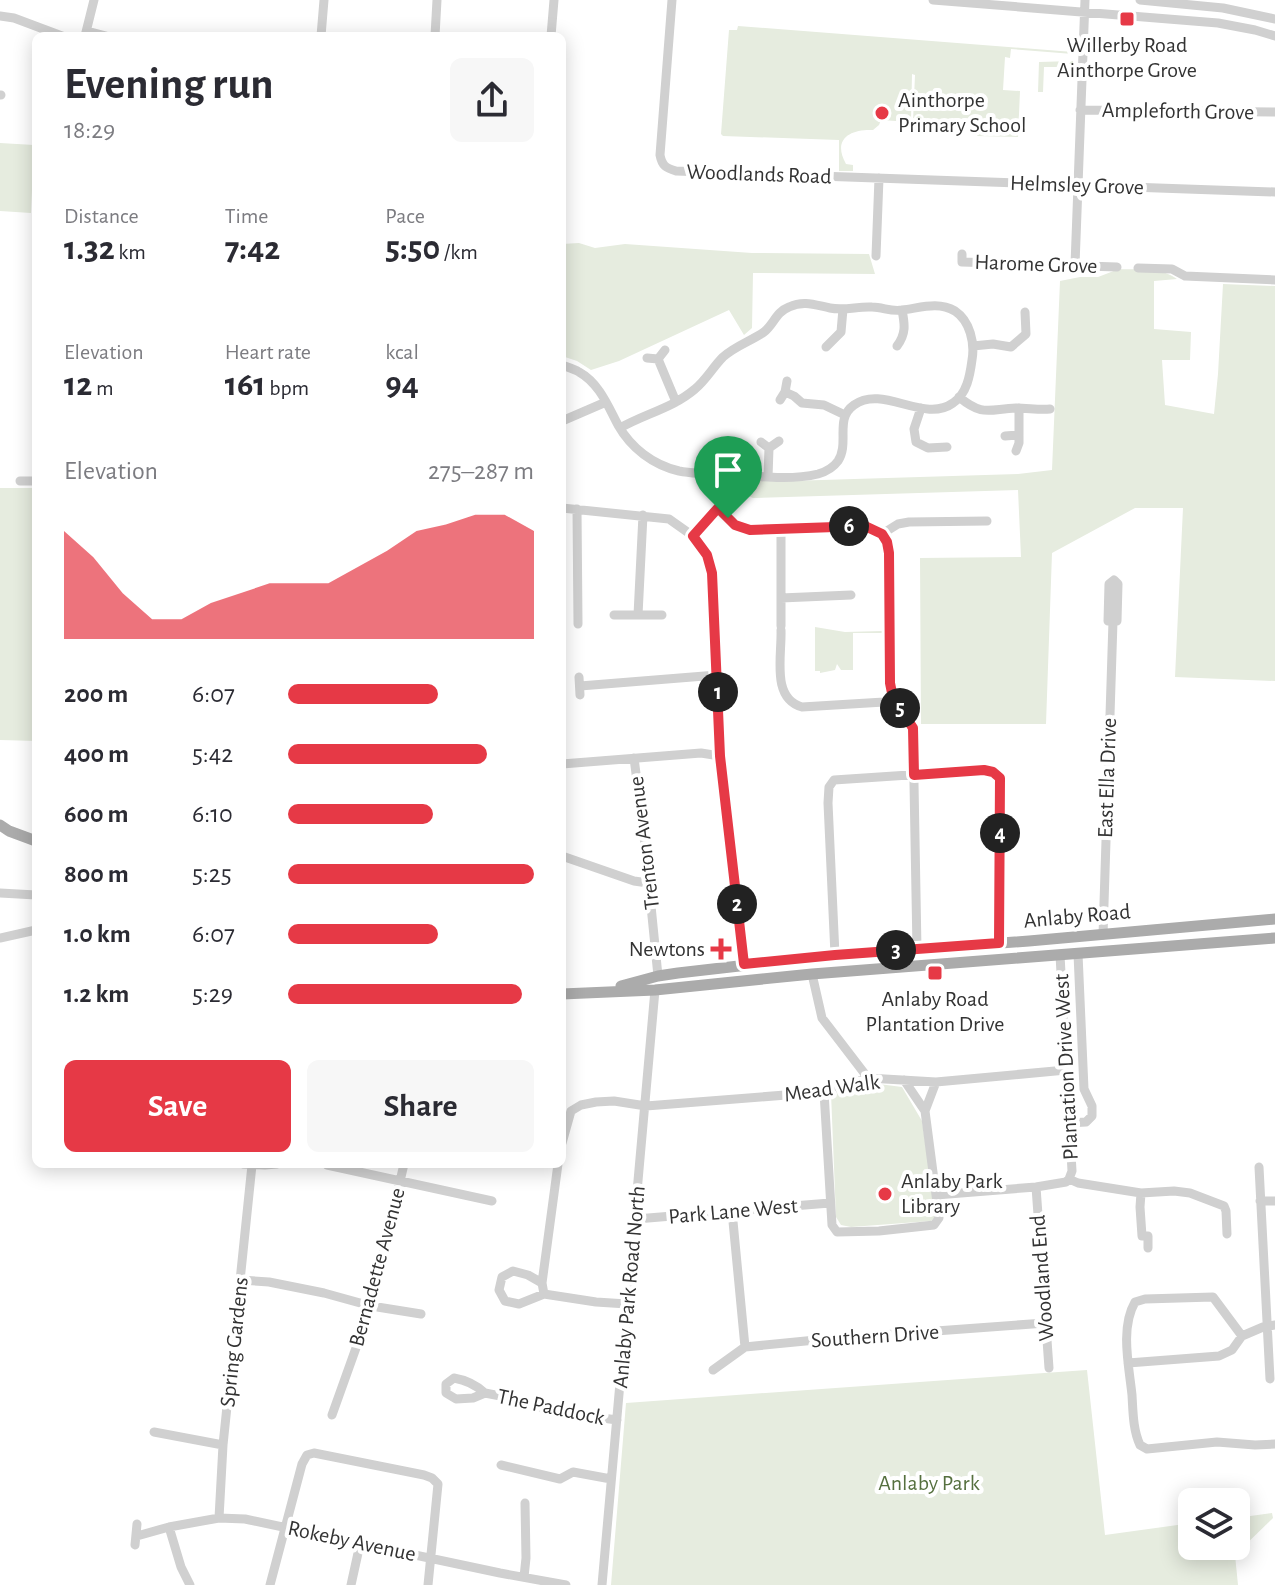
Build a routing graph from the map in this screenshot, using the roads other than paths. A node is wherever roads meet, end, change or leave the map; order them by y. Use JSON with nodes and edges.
{"nodes":[{"id":1,"x":94,"y":0,"type":"edge"},
{"id":2,"x":324,"y":0,"type":"edge"},
{"id":3,"x":437,"y":0,"type":"edge"},
{"id":4,"x":554,"y":0,"type":"edge"},
{"id":5,"x":672,"y":0,"type":"edge"},
{"id":6,"x":933,"y":0,"type":"edge"},
{"id":7,"x":1085,"y":0,"type":"edge"},
{"id":8,"x":1140,"y":0,"type":"edge"},
{"id":9,"x":1084,"y":12,"type":"junction"},
{"id":10,"x":0,"y":16,"type":"edge"},
{"id":11,"x":1275,"y":19,"type":"edge"},
{"id":12,"x":51,"y":32,"type":"edge"},
{"id":13,"x":86,"y":32,"type":"edge"},
{"id":14,"x":321,"y":32,"type":"edge"},
{"id":15,"x":435,"y":32,"type":"edge"},
{"id":16,"x":551,"y":32,"type":"edge"},
{"id":17,"x":1275,"y":36,"type":"edge"},
{"id":18,"x":1080,"y":110,"type":"junction"},
{"id":19,"x":1275,"y":112,"type":"edge"},
{"id":20,"x":879,"y":178,"type":"junction"},
{"id":21,"x":1077,"y":185,"type":"junction"},
{"id":22,"x":1275,"y":192,"type":"edge"},
{"id":23,"x":962,"y":254,"type":"dead end"},
{"id":24,"x":876,"y":256,"type":"dead end"},
{"id":25,"x":1075,"y":265,"type":"junction"},
{"id":26,"x":1117,"y":267,"type":"dead end"},
{"id":27,"x":1138,"y":268,"type":"dead end"},
{"id":28,"x":1275,"y":280,"type":"edge"},
{"id":29,"x":843,"y":309,"type":"junction"},
{"id":30,"x":902,"y":310,"type":"junction"},
{"id":31,"x":1025,"y":312,"type":"dead end"},
{"id":32,"x":1021,"y":339,"type":"junction"},
{"id":33,"x":897,"y":346,"type":"dead end"},
{"id":34,"x":973,"y":346,"type":"junction"},
{"id":35,"x":826,"y":347,"type":"dead end"},
{"id":36,"x":1029,"y":347,"type":"dead end"},
{"id":37,"x":665,"y":350,"type":"dead end"},
{"id":38,"x":566,"y":367,"type":"edge"},
{"id":39,"x":784,"y":391,"type":"dead end"},
{"id":40,"x":959,"y":397,"type":"junction"},
{"id":41,"x":606,"y":402,"type":"junction"},
{"id":42,"x":676,"y":402,"type":"junction"},
{"id":43,"x":921,"y":408,"type":"junction"},
{"id":44,"x":1019,"y":408,"type":"junction"},
{"id":45,"x":1050,"y":409,"type":"dead end"},
{"id":46,"x":845,"y":415,"type":"junction"},
{"id":47,"x":566,"y":419,"type":"edge"},
{"id":48,"x":620,"y":428,"type":"junction"},
{"id":49,"x":1019,"y":435,"type":"junction"},
{"id":50,"x":1005,"y":436,"type":"dead end"},
{"id":51,"x":779,"y":441,"type":"dead end"},
{"id":52,"x":916,"y":442,"type":"junction"},
{"id":53,"x":947,"y":447,"type":"dead end"},
{"id":54,"x":907,"y":448,"type":"dead end"},
{"id":55,"x":1016,"y":451,"type":"dead end"},
{"id":56,"x":768,"y":477,"type":"junction"},
{"id":57,"x":20,"y":481,"type":"dead end"},
{"id":58,"x":32,"y":481,"type":"edge"},
{"id":59,"x":566,"y":508,"type":"edge"},
{"id":60,"x":577,"y":509,"type":"junction"},
{"id":61,"x":643,"y":515,"type":"junction"},
{"id":62,"x":987,"y":521,"type":"dead end"},
{"id":63,"x":781,"y":529,"type":"junction"},
{"id":64,"x":882,"y":534,"type":"junction"},
{"id":65,"x":693,"y":536,"type":"junction"},
{"id":66,"x":844,"y":592,"type":"dead end"},
{"id":67,"x":781,"y":598,"type":"junction"},
{"id":68,"x":614,"y":615,"type":"dead end"},
{"id":69,"x":638,"y":615,"type":"junction"},
{"id":70,"x":662,"y":615,"type":"dead end"},
{"id":71,"x":581,"y":618,"type":"dead end"},
{"id":72,"x":1113,"y":621,"type":"dead end"},
{"id":73,"x":717,"y":675,"type":"junction"},
{"id":74,"x":580,"y":686,"type":"dead end"},
{"id":75,"x":893,"y":698,"type":"junction"},
{"id":76,"x":720,"y":756,"type":"junction"},
{"id":77,"x":634,"y":758,"type":"junction"},
{"id":78,"x":566,"y":764,"type":"edge"},
{"id":79,"x":914,"y":775,"type":"junction"},
{"id":80,"x":0,"y":825,"type":"edge"},
{"id":81,"x":0,"y":834,"type":"edge"},
{"id":82,"x":32,"y":839,"type":"edge"},
{"id":83,"x":32,"y":847,"type":"edge"},
{"id":84,"x":566,"y":857,"type":"edge"},
{"id":85,"x":648,"y":883,"type":"junction"},
{"id":86,"x":0,"y":893,"type":"edge"},
{"id":87,"x":32,"y":895,"type":"edge"},
{"id":88,"x":1275,"y":919,"type":"edge"},
{"id":89,"x":32,"y":931,"type":"edge"},
{"id":90,"x":1103,"y":935,"type":"junction"},
{"id":91,"x":0,"y":938,"type":"edge"},
{"id":92,"x":1275,"y":938,"type":"edge"},
{"id":93,"x":999,"y":943,"type":"junction"},
{"id":94,"x":917,"y":949,"type":"junction"},
{"id":95,"x":1078,"y":954,"type":"junction"},
{"id":96,"x":835,"y":955,"type":"junction"},
{"id":97,"x":1060,"y":955,"type":"junction"},
{"id":98,"x":744,"y":964,"type":"junction"},
{"id":99,"x":812,"y":974,"type":"junction"},
{"id":100,"x":658,"y":976,"type":"junction"},
{"id":101,"x":655,"y":990,"type":"junction"},
{"id":102,"x":601,"y":991,"type":"junction"},
{"id":103,"x":566,"y":994,"type":"edge"},
{"id":104,"x":1066,"y":1070,"type":"junction"},
{"id":105,"x":868,"y":1078,"type":"junction"},
{"id":106,"x":904,"y":1080,"type":"junction"},
{"id":107,"x":936,"y":1082,"type":"junction"},
{"id":108,"x":824,"y":1092,"type":"junction"},
{"id":109,"x":646,"y":1106,"type":"junction"},
{"id":110,"x":925,"y":1111,"type":"junction"},
{"id":111,"x":1069,"y":1123,"type":"junction"},
{"id":112,"x":566,"y":1129,"type":"edge"},
{"id":113,"x":1259,"y":1167,"type":"dead end"},
{"id":114,"x":252,"y":1168,"type":"edge"},
{"id":115,"x":342,"y":1168,"type":"edge"},
{"id":116,"x":403,"y":1168,"type":"edge"},
{"id":117,"x":557,"y":1168,"type":"edge"},
{"id":118,"x":1069,"y":1179,"type":"junction"},
{"id":119,"x":400,"y":1180,"type":"junction"},
{"id":120,"x":1036,"y":1187,"type":"junction"},
{"id":121,"x":1141,"y":1193,"type":"junction"},
{"id":122,"x":936,"y":1195,"type":"junction"},
{"id":123,"x":492,"y":1201,"type":"dead end"},
{"id":124,"x":1260,"y":1201,"type":"junction"},
{"id":125,"x":1275,"y":1201,"type":"edge"},
{"id":126,"x":830,"y":1203,"type":"junction"},
{"id":127,"x":732,"y":1211,"type":"junction"},
{"id":128,"x":636,"y":1219,"type":"junction"},
{"id":129,"x":1227,"y":1234,"type":"dead end"},
{"id":130,"x":1148,"y":1248,"type":"dead end"},
{"id":131,"x":241,"y":1280,"type":"junction"},
{"id":132,"x":542,"y":1283,"type":"junction"},
{"id":133,"x":544,"y":1294,"type":"junction"},
{"id":134,"x":627,"y":1304,"type":"junction"},
{"id":135,"x":371,"y":1306,"type":"junction"},
{"id":136,"x":421,"y":1314,"type":"dead end"},
{"id":137,"x":1045,"y":1323,"type":"junction"},
{"id":138,"x":1271,"y":1326,"type":"edge"},
{"id":139,"x":1242,"y":1336,"type":"junction"},
{"id":140,"x":745,"y":1347,"type":"junction"},
{"id":141,"x":1128,"y":1363,"type":"junction"},
{"id":142,"x":1049,"y":1368,"type":"dead end"},
{"id":143,"x":713,"y":1370,"type":"dead end"},
{"id":144,"x":1270,"y":1379,"type":"dead end"},
{"id":145,"x":485,"y":1393,"type":"dead end"},
{"id":146,"x":332,"y":1415,"type":"dead end"},
{"id":147,"x":617,"y":1420,"type":"junction"},
{"id":148,"x":154,"y":1431,"type":"dead end"},
{"id":149,"x":1275,"y":1444,"type":"edge"},
{"id":150,"x":223,"y":1445,"type":"junction"},
{"id":151,"x":501,"y":1465,"type":"dead end"},
{"id":152,"x":611,"y":1479,"type":"junction"},
{"id":153,"x":525,"y":1503,"type":"dead end"},
{"id":154,"x":219,"y":1518,"type":"junction"},
{"id":155,"x":137,"y":1524,"type":"dead end"},
{"id":156,"x":169,"y":1527,"type":"junction"},
{"id":157,"x":286,"y":1528,"type":"junction"},
{"id":158,"x":360,"y":1544,"type":"junction"},
{"id":159,"x":431,"y":1558,"type":"junction"},
{"id":160,"x":500,"y":1573,"type":"junction"},
{"id":161,"x":524,"y":1577,"type":"junction"},
{"id":162,"x":556,"y":1584,"type":"edge"},
{"id":163,"x":190,"y":1585,"type":"edge"},
{"id":164,"x":270,"y":1585,"type":"edge"},
{"id":165,"x":351,"y":1585,"type":"edge"},
{"id":166,"x":428,"y":1585,"type":"edge"},
{"id":167,"x":500,"y":1585,"type":"edge"},
{"id":168,"x":566,"y":1585,"type":"edge"},
{"id":169,"x":602,"y":1585,"type":"edge"}],
"edges":[{"from":1,"to":13,"type":"street"},
{"from":2,"to":14,"type":"street"},
{"from":3,"to":15,"type":"street"},
{"from":4,"to":16,"type":"street"},
{"from":5,"to":20,"type":"street","name":"Woodlands Road"},
{"from":6,"to":9,"type":"street"},
{"from":7,"to":9,"type":"street"},
{"from":8,"to":11,"type":"street"},
{"from":9,"to":17,"type":"street"},
{"from":9,"to":18,"type":"street"},
{"from":10,"to":12,"type":"street"},
{"from":18,"to":19,"type":"street","name":"Ampleforth Grove"},
{"from":18,"to":21,"type":"street"},
{"from":20,"to":21,"type":"street","name":"Helmsley Grove"},
{"from":20,"to":24,"type":"street"},
{"from":21,"to":22,"type":"street","name":"Helmsley Grove"},
{"from":21,"to":25,"type":"street"},
{"from":23,"to":25,"type":"street","name":"Harome Grove"},
{"from":25,"to":26,"type":"street","name":"Harome Grove"},
{"from":27,"to":28,"type":"street"},
{"from":29,"to":30,"type":"street"},
{"from":29,"to":35,"type":"street"},
{"from":29,"to":42,"type":"street"},
{"from":30,"to":33,"type":"street"},
{"from":30,"to":34,"type":"street"},
{"from":31,"to":32,"type":"street"},
{"from":32,"to":34,"type":"street"},
{"from":32,"to":36,"type":"street"},
{"from":34,"to":40,"type":"street"},
{"from":37,"to":42,"type":"street"},
{"from":38,"to":41,"type":"street"},
{"from":39,"to":46,"type":"street"},
{"from":40,"to":43,"type":"street"},
{"from":40,"to":44,"type":"street"},
{"from":41,"to":47,"type":"street"},
{"from":41,"to":48,"type":"street"},
{"from":42,"to":48,"type":"street"},
{"from":43,"to":46,"type":"street"},
{"from":43,"to":52,"type":"street"},
{"from":44,"to":45,"type":"street"},
{"from":44,"to":49,"type":"street"},
{"from":46,"to":56,"type":"street"},
{"from":48,"to":56,"type":"street"},
{"from":49,"to":50,"type":"street"},
{"from":49,"to":55,"type":"street"},
{"from":51,"to":56,"type":"street"},
{"from":52,"to":53,"type":"street"},
{"from":52,"to":54,"type":"street"},
{"from":57,"to":58,"type":"street"},
{"from":59,"to":60,"type":"street"},
{"from":60,"to":61,"type":"street"},
{"from":60,"to":71,"type":"street"},
{"from":61,"to":65,"type":"street"},
{"from":61,"to":69,"type":"street"},
{"from":62,"to":64,"type":"street"},
{"from":63,"to":64,"type":"street"},
{"from":63,"to":65,"type":"street"},
{"from":63,"to":67,"type":"street"},
{"from":64,"to":75,"type":"street"},
{"from":65,"to":73,"type":"street"},
{"from":66,"to":67,"type":"street"},
{"from":67,"to":75,"type":"street"},
{"from":68,"to":69,"type":"street"},
{"from":69,"to":70,"type":"street"},
{"from":72,"to":90,"type":"street","name":"East Ella Drive"},
{"from":73,"to":74,"type":"street"},
{"from":73,"to":76,"type":"street"},
{"from":75,"to":79,"type":"street"},
{"from":76,"to":77,"type":"street"},
{"from":76,"to":98,"type":"street"},
{"from":77,"to":78,"type":"street"},
{"from":77,"to":85,"type":"street","name":"Trenton Avenue"},
{"from":79,"to":93,"type":"street"},
{"from":79,"to":94,"type":"street"},
{"from":79,"to":96,"type":"street"},
{"from":80,"to":82,"type":"main road"},
{"from":81,"to":83,"type":"main road"},
{"from":84,"to":85,"type":"street"},
{"from":85,"to":100,"type":"street","name":"Trenton Avenue"},
{"from":86,"to":87,"type":"street"},
{"from":88,"to":90,"type":"main road","name":"Anlaby Road"},
{"from":89,"to":91,"type":"street"},
{"from":90,"to":93,"type":"main road","name":"Anlaby Road"},
{"from":92,"to":95,"type":"main road","name":"Anlaby Road"},
{"from":93,"to":94,"type":"main road","name":"Anlaby Road"},
{"from":94,"to":96,"type":"main road","name":"Anlaby Road"},
{"from":95,"to":97,"type":"main road","name":"Anlaby Road"},
{"from":95,"to":111,"type":"street"},
{"from":96,"to":98,"type":"main road","name":"Anlaby Road"},
{"from":97,"to":99,"type":"main road","name":"Anlaby Road"},
{"from":97,"to":104,"type":"street","name":"Plantation Drive West"},
{"from":98,"to":100,"type":"main road","name":"Anlaby Road"},
{"from":99,"to":101,"type":"main road","name":"Anlaby Road"},
{"from":99,"to":105,"type":"street"},
{"from":100,"to":102,"type":"main road","name":"Anlaby Road"},
{"from":101,"to":102,"type":"main road","name":"Anlaby Road"},
{"from":101,"to":109,"type":"street","name":"Anlaby Park Road North"},
{"from":102,"to":103,"type":"main road"},
{"from":104,"to":107,"type":"street","name":"Mead Walk"},
{"from":104,"to":111,"type":"street","name":"Plantation Drive West"},
{"from":105,"to":106,"type":"street","name":"Mead Walk"},
{"from":105,"to":108,"type":"street","name":"Mead Walk"},
{"from":106,"to":107,"type":"street","name":"Mead Walk"},
{"from":106,"to":110,"type":"street"},
{"from":107,"to":110,"type":"street"},
{"from":108,"to":109,"type":"street","name":"Mead Walk"},
{"from":108,"to":126,"type":"street"},
{"from":109,"to":112,"type":"street","name":"Mead Walk"},
{"from":109,"to":128,"type":"street","name":"Anlaby Park Road North"},
{"from":110,"to":122,"type":"street"},
{"from":111,"to":118,"type":"street","name":"Plantation Drive West"},
{"from":113,"to":124,"type":"street"},
{"from":114,"to":131,"type":"street","name":"Spring Gardens"},
{"from":115,"to":119,"type":"street"},
{"from":116,"to":119,"type":"street","name":"Bernadette Avenue"},
{"from":117,"to":132,"type":"street"},
{"from":118,"to":120,"type":"street"},
{"from":118,"to":121,"type":"street"},
{"from":119,"to":123,"type":"street"},
{"from":119,"to":135,"type":"street","name":"Bernadette Avenue"},
{"from":120,"to":122,"type":"street"},
{"from":120,"to":137,"type":"street","name":"Woodland End"},
{"from":121,"to":129,"type":"street"},
{"from":121,"to":130,"type":"street"},
{"from":122,"to":126,"type":"street"},
{"from":124,"to":125,"type":"street"},
{"from":124,"to":138,"type":"street"},
{"from":126,"to":127,"type":"street","name":"Park Lane West"},
{"from":127,"to":128,"type":"street","name":"Park Lane West"},
{"from":127,"to":140,"type":"street"},
{"from":128,"to":134,"type":"street","name":"Anlaby Park Road North"},
{"from":131,"to":135,"type":"street"},
{"from":131,"to":150,"type":"street","name":"Spring Gardens"},
{"from":132,"to":133,"type":"street"},
{"from":132,"to":133,"type":"street"},
{"from":133,"to":134,"type":"street"},
{"from":134,"to":147,"type":"street","name":"Anlaby Park Road North"},
{"from":135,"to":136,"type":"street"},
{"from":135,"to":146,"type":"street","name":"Bernadette Avenue"},
{"from":137,"to":140,"type":"street","name":"Southern Drive"},
{"from":137,"to":142,"type":"street","name":"Woodland End"},
{"from":138,"to":139,"type":"street"},
{"from":138,"to":144,"type":"street"},
{"from":139,"to":141,"type":"street"},
{"from":139,"to":141,"type":"street"},
{"from":140,"to":143,"type":"street"},
{"from":141,"to":149,"type":"street"},
{"from":145,"to":147,"type":"street","name":"The Paddock"},
{"from":147,"to":152,"type":"street","name":"Anlaby Park Road North"},
{"from":148,"to":150,"type":"street"},
{"from":150,"to":154,"type":"street","name":"Spring Gardens"},
{"from":151,"to":152,"type":"street"},
{"from":152,"to":169,"type":"street","name":"Anlaby Park Road North"},
{"from":153,"to":161,"type":"street"},
{"from":154,"to":156,"type":"street","name":"Rokeby Avenue"},
{"from":154,"to":157,"type":"street","name":"Rokeby Avenue"},
{"from":155,"to":156,"type":"street","name":"Rokeby Avenue"},
{"from":156,"to":163,"type":"street"},
{"from":157,"to":158,"type":"street","name":"Rokeby Avenue"},
{"from":157,"to":159,"type":"street"},
{"from":157,"to":164,"type":"street"},
{"from":158,"to":159,"type":"street","name":"Rokeby Avenue"},
{"from":158,"to":165,"type":"street"},
{"from":159,"to":160,"type":"street","name":"Rokeby Avenue"},
{"from":159,"to":166,"type":"street"},
{"from":160,"to":161,"type":"street","name":"Rokeby Avenue"},
{"from":160,"to":167,"type":"street"},
{"from":161,"to":162,"type":"street","name":"Rokeby Avenue"},
{"from":162,"to":168,"type":"street","name":"Rokeby Avenue"}]}
